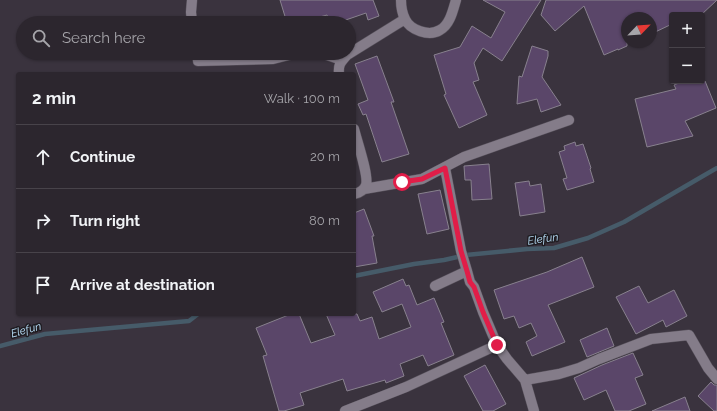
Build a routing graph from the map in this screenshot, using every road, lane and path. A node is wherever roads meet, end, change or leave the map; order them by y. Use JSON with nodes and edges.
{"nodes":[{"id":1,"x":192,"y":0,"type":"edge"},
{"id":2,"x":401,"y":0,"type":"edge"},
{"id":3,"x":456,"y":0,"type":"edge"},
{"id":4,"x":191,"y":16,"type":"edge"},
{"id":5,"x":405,"y":19,"type":"junction"},
{"id":6,"x":356,"y":49,"type":"edge"},
{"id":7,"x":198,"y":60,"type":"edge"},
{"id":8,"x":236,"y":60,"type":"edge"},
{"id":9,"x":342,"y":60,"type":"edge"},
{"id":10,"x":339,"y":72,"type":"edge"},
{"id":11,"x":568,"y":120,"type":"dead end"},
{"id":12,"x":356,"y":137,"type":"edge"},
{"id":13,"x":445,"y":168,"type":"junction"},
{"id":14,"x":364,"y":189,"type":"junction"},
{"id":15,"x":356,"y":194,"type":"edge"},
{"id":16,"x":466,"y":267,"type":"junction"},
{"id":17,"x":435,"y":286,"type":"dead end"},
{"id":18,"x":497,"y":345,"type":"junction"},
{"id":19,"x":717,"y":379,"type":"edge"},
{"id":20,"x":525,"y":380,"type":"junction"},
{"id":21,"x":345,"y":411,"type":"edge"},
{"id":22,"x":534,"y":411,"type":"edge"}],
"edges":[{"from":1,"to":4,"type":"street"},
{"from":2,"to":5,"type":"street"},
{"from":3,"to":5,"type":"street"},
{"from":5,"to":6,"type":"street"},
{"from":7,"to":8,"type":"street"},
{"from":9,"to":10,"type":"street"},
{"from":11,"to":13,"type":"street"},
{"from":12,"to":14,"type":"street"},
{"from":13,"to":14,"type":"street"},
{"from":13,"to":16,"type":"street"},
{"from":14,"to":15,"type":"street"},
{"from":16,"to":17,"type":"street"},
{"from":16,"to":18,"type":"street"},
{"from":18,"to":20,"type":"street"},
{"from":18,"to":21,"type":"street"},
{"from":19,"to":20,"type":"street"},
{"from":20,"to":22,"type":"street"}]}
